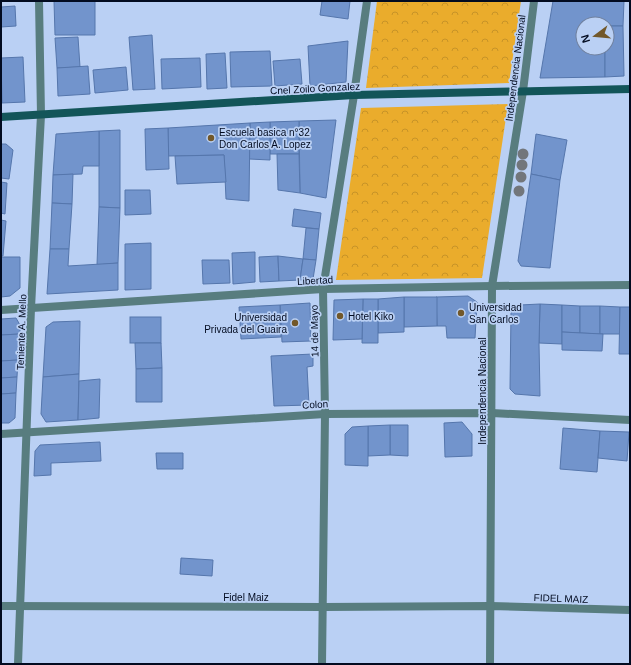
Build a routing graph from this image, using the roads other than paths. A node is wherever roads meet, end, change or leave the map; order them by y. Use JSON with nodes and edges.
{"nodes":[{"id":1,"x":39,"y":1,"type":"edge"},
{"id":2,"x":367,"y":1,"type":"edge"},
{"id":3,"x":534,"y":1,"type":"edge"},
{"id":4,"x":630,"y":88,"type":"edge"},
{"id":5,"x":523,"y":91,"type":"junction"},
{"id":6,"x":354,"y":95,"type":"junction"},
{"id":7,"x":41,"y":115,"type":"junction"},
{"id":8,"x":1,"y":117,"type":"edge"},
{"id":9,"x":630,"y":285,"type":"edge"},
{"id":10,"x":492,"y":286,"type":"junction"},
{"id":11,"x":323,"y":289,"type":"junction"},
{"id":12,"x":31,"y":308,"type":"junction"},
{"id":13,"x":1,"y":310,"type":"edge"},
{"id":14,"x":492,"y":413,"type":"junction"},
{"id":15,"x":325,"y":414,"type":"junction"},
{"id":16,"x":630,"y":420,"type":"edge"},
{"id":17,"x":27,"y":433,"type":"junction"},
{"id":18,"x":1,"y":434,"type":"edge"},
{"id":19,"x":1,"y":606,"type":"edge"},
{"id":20,"x":20,"y":606,"type":"junction"},
{"id":21,"x":491,"y":606,"type":"junction"},
{"id":22,"x":323,"y":607,"type":"junction"},
{"id":23,"x":630,"y":610,"type":"edge"},
{"id":24,"x":18,"y":664,"type":"edge"},
{"id":25,"x":322,"y":664,"type":"edge"},
{"id":26,"x":490,"y":664,"type":"edge"}],
"edges":[{"from":1,"to":7,"type":"street","name":"Teniente A. Mello"},
{"from":2,"to":6,"type":"street","name":"14 de Mayo"},
{"from":3,"to":5,"type":"street","name":"Independencia Nacional"},
{"from":4,"to":5,"type":"main road","name":"Cnel Zoilo Gonzalez"},
{"from":5,"to":6,"type":"main road","name":"Cnel Zoilo Gonzalez"},
{"from":5,"to":10,"type":"street","name":"Independencia Nacional"},
{"from":6,"to":7,"type":"main road","name":"Cnel Zoilo Gonzalez"},
{"from":6,"to":11,"type":"street","name":"14 de Mayo"},
{"from":7,"to":8,"type":"main road","name":"Cnel Zoilo Gonzalez"},
{"from":7,"to":12,"type":"street","name":"Teniente A. Mello"},
{"from":9,"to":10,"type":"street","name":"Libertad"},
{"from":10,"to":11,"type":"street","name":"Libertad"},
{"from":10,"to":14,"type":"street","name":"Independencia Nacional"},
{"from":11,"to":12,"type":"street","name":"Libertad"},
{"from":11,"to":15,"type":"street","name":"14 de Mayo"},
{"from":12,"to":13,"type":"street","name":"Libertad"},
{"from":12,"to":17,"type":"street","name":"Teniente A. Mello"},
{"from":14,"to":15,"type":"street","name":"Colon"},
{"from":14,"to":16,"type":"street","name":"Colon"},
{"from":14,"to":21,"type":"street","name":"Independencia Nacional"},
{"from":15,"to":17,"type":"street","name":"Colon"},
{"from":15,"to":22,"type":"street","name":"14 de Mayo"},
{"from":17,"to":18,"type":"street","name":"Colon"},
{"from":17,"to":20,"type":"street","name":"Teniente A. Mello"},
{"from":19,"to":20,"type":"street","name":"Fidel Maiz"},
{"from":20,"to":22,"type":"street","name":"Fidel Maiz"},
{"from":20,"to":24,"type":"street","name":"Teniente A. Mello"},
{"from":21,"to":22,"type":"street","name":"Fidel Maiz"},
{"from":21,"to":23,"type":"street","name":"FIDEL MAIZ"},
{"from":21,"to":26,"type":"street","name":"Independencia Nacional"},
{"from":22,"to":25,"type":"street","name":"14 de Mayo"}]}
